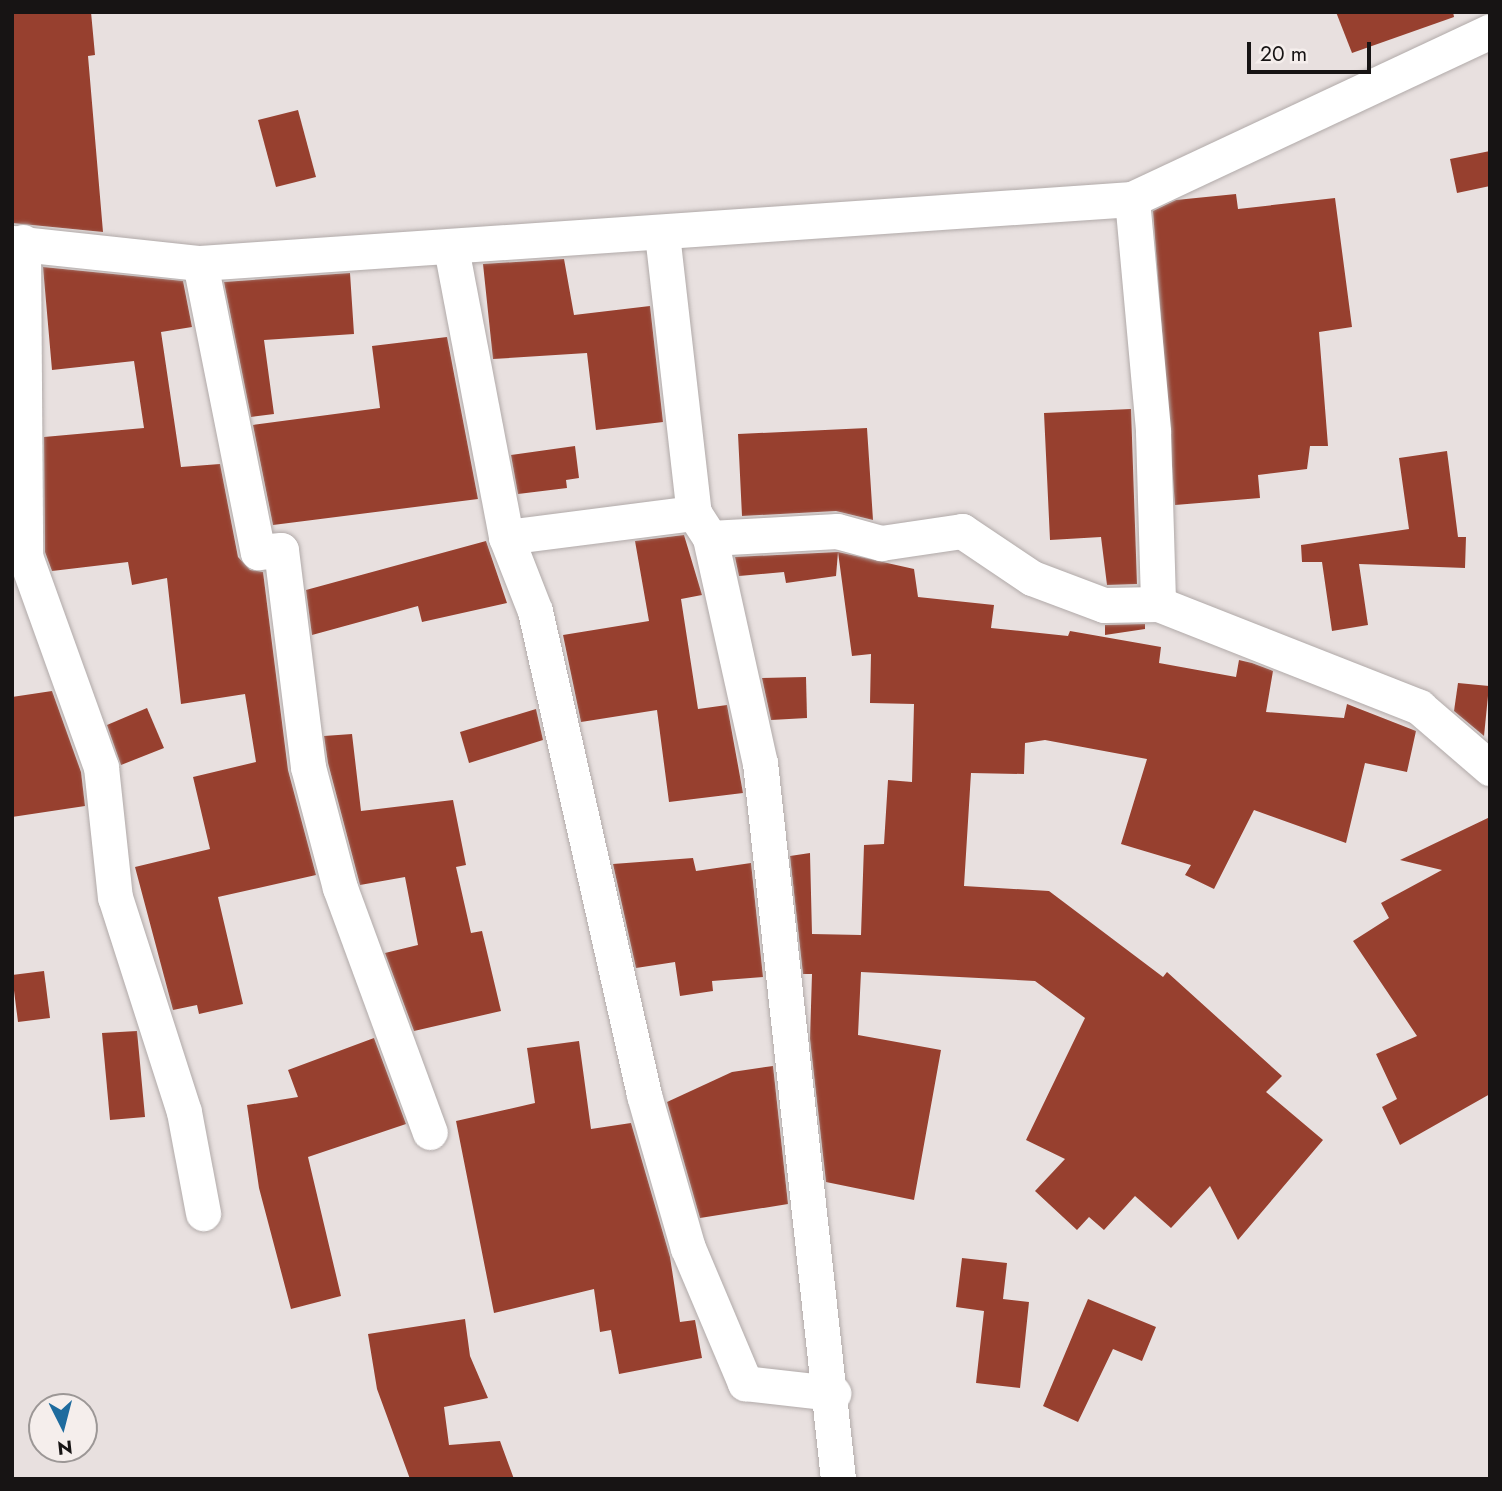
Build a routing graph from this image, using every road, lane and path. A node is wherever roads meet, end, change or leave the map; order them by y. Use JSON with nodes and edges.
{"nodes":[{"id":1,"x":1490,"y":31,"type":"edge"},
{"id":2,"x":1132,"y":199,"type":"junction"},
{"id":3,"x":662,"y":234,"type":"junction"},
{"id":4,"x":18,"y":242,"type":"edge"},
{"id":5,"x":451,"y":248,"type":"junction"},
{"id":6,"x":200,"y":263,"type":"junction"},
{"id":7,"x":702,"y":526,"type":"junction"},
{"id":8,"x":506,"y":537,"type":"junction"},
{"id":9,"x":1158,"y":604,"type":"junction"},
{"id":10,"x":1490,"y":768,"type":"edge"},
{"id":11,"x":430,"y":1132,"type":"dead end"},
{"id":12,"x":203,"y":1213,"type":"dead end"},
{"id":13,"x":833,"y":1393,"type":"junction"},
{"id":14,"x":838,"y":1479,"type":"edge"}],
"edges":[{"from":1,"to":2,"type":"street"},
{"from":2,"to":3,"type":"street"},
{"from":2,"to":9,"type":"street"},
{"from":3,"to":5,"type":"street"},
{"from":3,"to":7,"type":"street"},
{"from":4,"to":6,"type":"street"},
{"from":4,"to":12,"type":"street"},
{"from":5,"to":6,"type":"street"},
{"from":5,"to":8,"type":"street"},
{"from":6,"to":11,"type":"street"},
{"from":7,"to":8,"type":"street"},
{"from":7,"to":9,"type":"street"},
{"from":7,"to":13,"type":"street"},
{"from":8,"to":13,"type":"street"},
{"from":9,"to":10,"type":"street"},
{"from":13,"to":14,"type":"street"}]}
